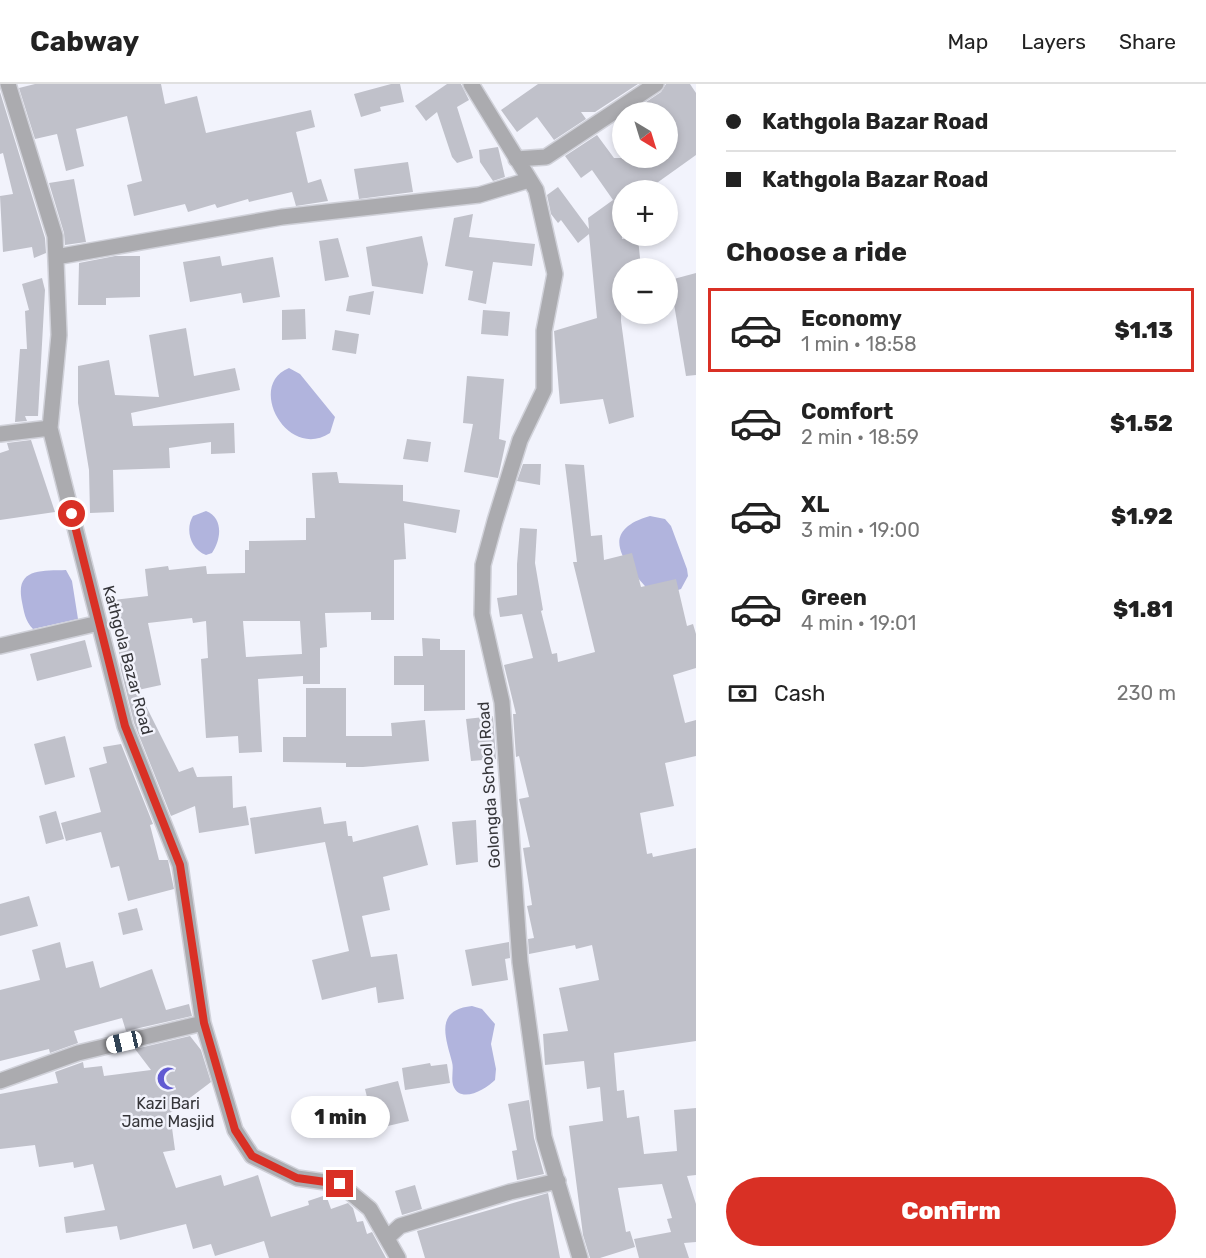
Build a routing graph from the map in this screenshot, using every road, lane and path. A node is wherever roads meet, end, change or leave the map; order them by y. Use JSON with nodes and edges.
{"nodes":[{"id":1,"x":8,"y":84,"type":"edge"},
{"id":2,"x":471,"y":84,"type":"edge"},
{"id":3,"x":656,"y":84,"type":"edge"},
{"id":4,"x":516,"y":159,"type":"junction"},
{"id":5,"x":529,"y":180,"type":"junction"},
{"id":6,"x":56,"y":257,"type":"junction"},
{"id":7,"x":50,"y":428,"type":"junction"},
{"id":8,"x":0,"y":434,"type":"edge"},
{"id":9,"x":99,"y":623,"type":"junction"},
{"id":10,"x":0,"y":646,"type":"edge"},
{"id":11,"x":204,"y":1023,"type":"junction"},
{"id":12,"x":0,"y":1081,"type":"edge"},
{"id":13,"x":558,"y":1181,"type":"junction"},
{"id":14,"x":387,"y":1238,"type":"junction"},
{"id":15,"x":398,"y":1258,"type":"edge"},
{"id":16,"x":580,"y":1258,"type":"edge"}],
"edges":[{"from":1,"to":6,"type":"street","name":"Kathgola Bazar Road"},
{"from":2,"to":4,"type":"street","name":"Golongda School Road"},
{"from":3,"to":4,"type":"street"},
{"from":4,"to":5,"type":"street","name":"Golongda School Road"},
{"from":5,"to":6,"type":"street"},
{"from":5,"to":13,"type":"street","name":"Golongda School Road"},
{"from":6,"to":7,"type":"street","name":"Kathgola Bazar Road"},
{"from":7,"to":8,"type":"street"},
{"from":7,"to":9,"type":"street","name":"Kathgola Bazar Road"},
{"from":9,"to":10,"type":"street"},
{"from":9,"to":11,"type":"street","name":"Kathgola Bazar Road"},
{"from":11,"to":12,"type":"street"},
{"from":11,"to":14,"type":"street","name":"Kathgola Bazar Road"},
{"from":13,"to":14,"type":"street"},
{"from":13,"to":16,"type":"street","name":"Golongda School Road"},
{"from":14,"to":15,"type":"street","name":"Kathgola Bazar Road"}]}
